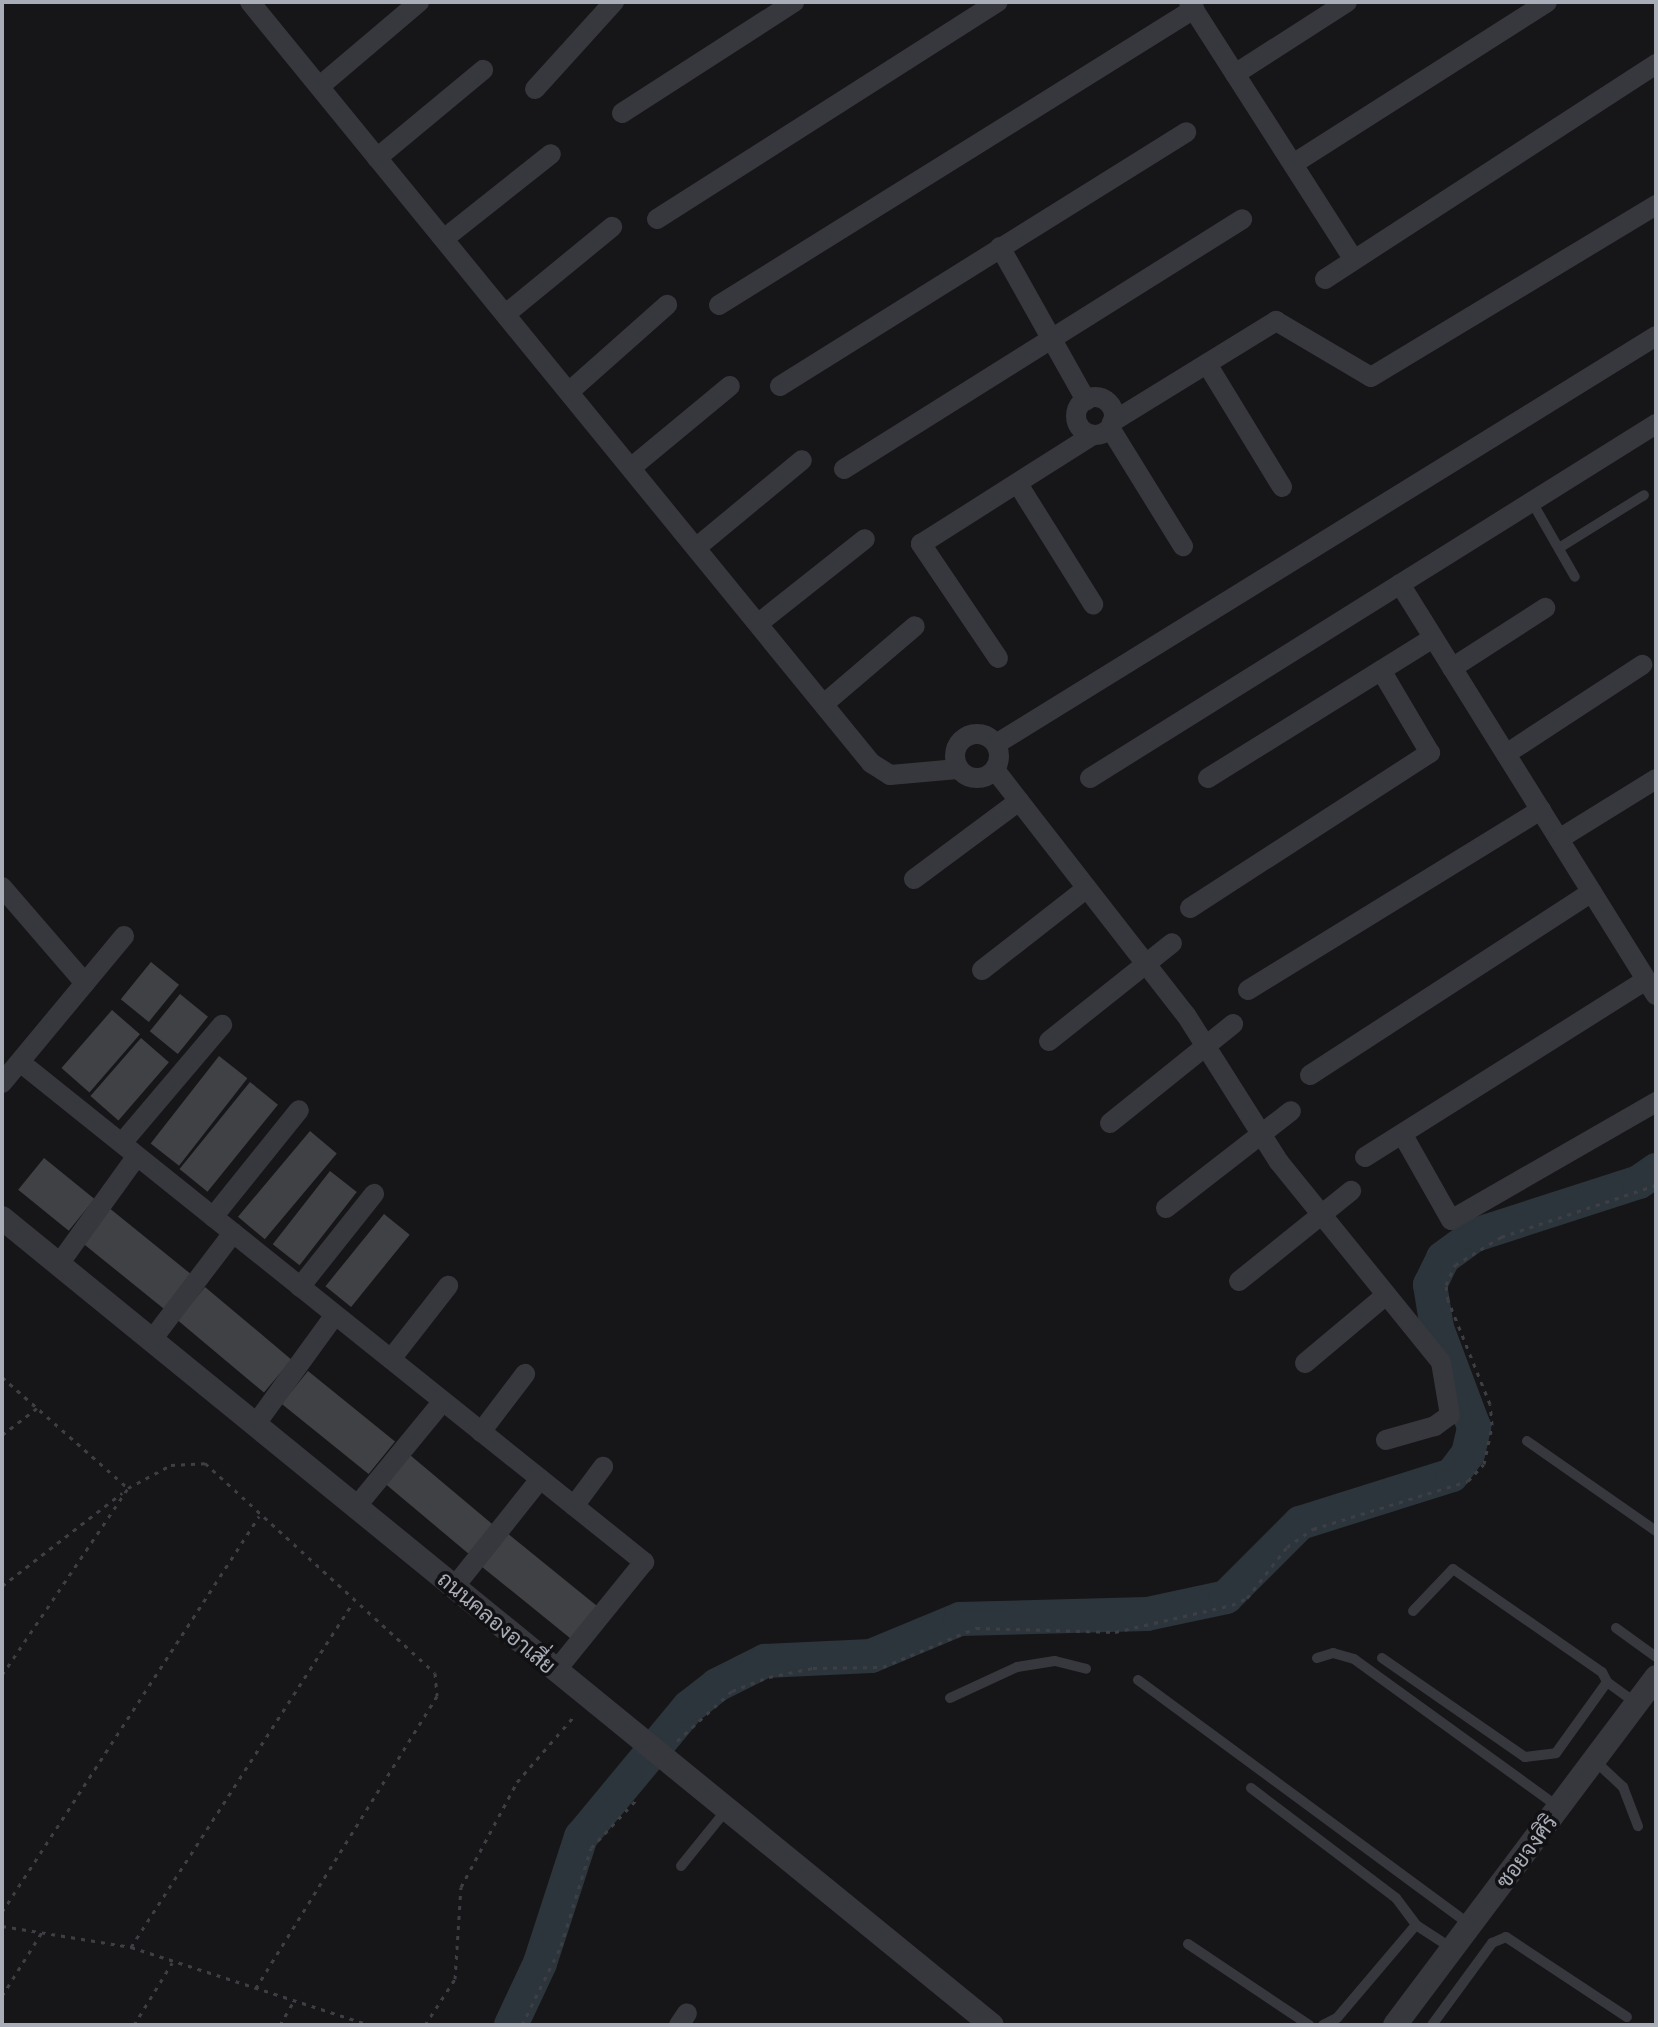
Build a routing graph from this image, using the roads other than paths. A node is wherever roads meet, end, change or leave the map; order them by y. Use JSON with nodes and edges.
{"nodes":[{"id":1,"x":419,"y":2,"type":"edge"},
{"id":2,"x":614,"y":2,"type":"edge"},
{"id":3,"x":794,"y":2,"type":"edge"},
{"id":4,"x":998,"y":2,"type":"edge"},
{"id":5,"x":1347,"y":2,"type":"edge"},
{"id":6,"x":1547,"y":2,"type":"edge"},
{"id":7,"x":251,"y":3,"type":"edge"},
{"id":8,"x":1192,"y":6,"type":"edge"},
{"id":9,"x":1656,"y":64,"type":"edge"},
{"id":10,"x":483,"y":70,"type":"dead end"},
{"id":11,"x":1235,"y":74,"type":"junction"},
{"id":12,"x":320,"y":86,"type":"junction"},
{"id":13,"x":535,"y":89,"type":"dead end"},
{"id":14,"x":622,"y":113,"type":"dead end"},
{"id":15,"x":1186,"y":132,"type":"dead end"},
{"id":16,"x":551,"y":154,"type":"dead end"},
{"id":17,"x":377,"y":158,"type":"junction"},
{"id":18,"x":1293,"y":164,"type":"junction"},
{"id":19,"x":1656,"y":205,"type":"edge"},
{"id":20,"x":657,"y":219,"type":"dead end"},
{"id":21,"x":1242,"y":219,"type":"dead end"},
{"id":22,"x":612,"y":227,"type":"dead end"},
{"id":23,"x":445,"y":238,"type":"junction"},
{"id":24,"x":1000,"y":247,"type":"junction"},
{"id":25,"x":1354,"y":260,"type":"junction"},
{"id":26,"x":1325,"y":279,"type":"dead end"},
{"id":27,"x":667,"y":305,"type":"dead end"},
{"id":28,"x":719,"y":305,"type":"dead end"},
{"id":29,"x":507,"y":313,"type":"junction"},
{"id":30,"x":1656,"y":336,"type":"edge"},
{"id":31,"x":1054,"y":342,"type":"junction"},
{"id":32,"x":1207,"y":364,"type":"junction"},
{"id":33,"x":730,"y":386,"type":"dead end"},
{"id":34,"x":780,"y":386,"type":"dead end"},
{"id":35,"x":570,"y":391,"type":"junction"},
{"id":36,"x":1086,"y":400,"type":"junction"},
{"id":37,"x":1656,"y":424,"type":"edge"},
{"id":38,"x":1105,"y":429,"type":"junction"},
{"id":39,"x":802,"y":460,"type":"dead end"},
{"id":40,"x":632,"y":467,"type":"junction"},
{"id":41,"x":844,"y":469,"type":"dead end"},
{"id":42,"x":1018,"y":484,"type":"junction"},
{"id":43,"x":1282,"y":487,"type":"dead end"},
{"id":44,"x":1644,"y":495,"type":"dead end"},
{"id":45,"x":1532,"y":502,"type":"junction"},
{"id":46,"x":865,"y":539,"type":"dead end"},
{"id":47,"x":1183,"y":546,"type":"dead end"},
{"id":48,"x":697,"y":547,"type":"junction"},
{"id":49,"x":1559,"y":548,"type":"junction"},
{"id":50,"x":1575,"y":577,"type":"dead end"},
{"id":51,"x":1400,"y":584,"type":"junction"},
{"id":52,"x":1093,"y":604,"type":"dead end"},
{"id":53,"x":1545,"y":608,"type":"dead end"},
{"id":54,"x":759,"y":623,"type":"junction"},
{"id":55,"x":915,"y":626,"type":"dead end"},
{"id":56,"x":1433,"y":638,"type":"junction"},
{"id":57,"x":998,"y":658,"type":"dead end"},
{"id":58,"x":1642,"y":665,"type":"dead end"},
{"id":59,"x":1452,"y":668,"type":"junction"},
{"id":60,"x":1381,"y":670,"type":"junction"},
{"id":61,"x":825,"y":703,"type":"junction"},
{"id":62,"x":996,"y":744,"type":"junction"},
{"id":63,"x":1506,"y":754,"type":"junction"},
{"id":64,"x":958,"y":769,"type":"junction"},
{"id":65,"x":995,"y":770,"type":"junction"},
{"id":66,"x":1090,"y":778,"type":"dead end"},
{"id":67,"x":1208,"y":778,"type":"dead end"},
{"id":68,"x":1656,"y":779,"type":"edge"},
{"id":69,"x":1019,"y":801,"type":"junction"},
{"id":70,"x":1541,"y":810,"type":"junction"},
{"id":71,"x":1559,"y":839,"type":"junction"},
{"id":72,"x":914,"y":879,"type":"dead end"},
{"id":73,"x":2,"y":887,"type":"edge"},
{"id":74,"x":1087,"y":888,"type":"junction"},
{"id":75,"x":1592,"y":892,"type":"junction"},
{"id":76,"x":1190,"y":908,"type":"dead end"},
{"id":77,"x":124,"y":936,"type":"dead end"},
{"id":78,"x":1172,"y":943,"type":"dead end"},
{"id":79,"x":1146,"y":964,"type":"junction"},
{"id":80,"x":982,"y":970,"type":"dead end"},
{"id":81,"x":85,"y":983,"type":"junction"},
{"id":82,"x":1653,"y":988,"type":"edge"},
{"id":83,"x":1248,"y":990,"type":"dead end"},
{"id":84,"x":1233,"y":1024,"type":"dead end"},
{"id":85,"x":222,"y":1025,"type":"dead end"},
{"id":86,"x":1049,"y":1041,"type":"dead end"},
{"id":87,"x":1205,"y":1046,"type":"junction"},
{"id":88,"x":20,"y":1062,"type":"junction"},
{"id":89,"x":1310,"y":1075,"type":"dead end"},
{"id":90,"x":2,"y":1083,"type":"edge"},
{"id":91,"x":1656,"y":1102,"type":"edge"},
{"id":92,"x":299,"y":1110,"type":"dead end"},
{"id":93,"x":1291,"y":1111,"type":"dead end"},
{"id":94,"x":1110,"y":1123,"type":"dead end"},
{"id":95,"x":1261,"y":1134,"type":"junction"},
{"id":96,"x":1404,"y":1137,"type":"junction"},
{"id":97,"x":130,"y":1150,"type":"junction"},
{"id":98,"x":1365,"y":1157,"type":"dead end"},
{"id":99,"x":1351,"y":1191,"type":"dead end"},
{"id":100,"x":374,"y":1194,"type":"dead end"},
{"id":101,"x":1166,"y":1208,"type":"dead end"},
{"id":102,"x":1320,"y":1216,"type":"junction"},
{"id":103,"x":213,"y":1217,"type":"junction"},
{"id":104,"x":2,"y":1218,"type":"edge"},
{"id":105,"x":233,"y":1233,"type":"junction"},
{"id":106,"x":59,"y":1264,"type":"junction"},
{"id":107,"x":1239,"y":1281,"type":"dead end"},
{"id":108,"x":448,"y":1286,"type":"dead end"},
{"id":109,"x":300,"y":1287,"type":"junction"},
{"id":110,"x":1386,"y":1295,"type":"junction"},
{"id":111,"x":335,"y":1315,"type":"junction"},
{"id":112,"x":151,"y":1341,"type":"junction"},
{"id":113,"x":391,"y":1359,"type":"junction"},
{"id":114,"x":1305,"y":1363,"type":"dead end"},
{"id":115,"x":525,"y":1374,"type":"dead end"},
{"id":116,"x":443,"y":1401,"type":"junction"},
{"id":117,"x":255,"y":1425,"type":"junction"},
{"id":118,"x":481,"y":1432,"type":"junction"},
{"id":119,"x":1386,"y":1440,"type":"dead end"},
{"id":120,"x":1527,"y":1441,"type":"dead end"},
{"id":121,"x":603,"y":1467,"type":"dead end"},
{"id":122,"x":540,"y":1479,"type":"junction"},
{"id":123,"x":574,"y":1506,"type":"junction"},
{"id":124,"x":356,"y":1507,"type":"junction"},
{"id":125,"x":1656,"y":1531,"type":"edge"},
{"id":126,"x":455,"y":1586,"type":"junction"},
{"id":127,"x":1413,"y":1611,"type":"dead end"},
{"id":128,"x":1616,"y":1628,"type":"dead end"},
{"id":129,"x":1656,"y":1657,"type":"edge"},
{"id":130,"x":1317,"y":1658,"type":"dead end"},
{"id":131,"x":1382,"y":1658,"type":"dead end"},
{"id":132,"x":1086,"y":1669,"type":"dead end"},
{"id":133,"x":555,"y":1672,"type":"junction"},
{"id":134,"x":1656,"y":1677,"type":"edge"},
{"id":135,"x":1138,"y":1680,"type":"dead end"},
{"id":136,"x":1607,"y":1682,"type":"junction"},
{"id":137,"x":950,"y":1698,"type":"dead end"},
{"id":138,"x":1637,"y":1703,"type":"junction"},
{"id":139,"x":1594,"y":1760,"type":"junction"},
{"id":140,"x":1251,"y":1788,"type":"dead end"},
{"id":141,"x":730,"y":1807,"type":"junction"},
{"id":142,"x":1559,"y":1807,"type":"junction"},
{"id":143,"x":1638,"y":1826,"type":"dead end"},
{"id":144,"x":681,"y":1866,"type":"dead end"},
{"id":145,"x":1416,"y":1925,"type":"junction"},
{"id":146,"x":1471,"y":1926,"type":"junction"},
{"id":147,"x":1188,"y":1944,"type":"dead end"},
{"id":148,"x":1454,"y":1949,"type":"junction"},
{"id":149,"x":1627,"y":2017,"type":"dead end"},
{"id":150,"x":992,"y":2025,"type":"edge"},
{"id":151,"x":1309,"y":2025,"type":"edge"},
{"id":152,"x":1323,"y":2025,"type":"edge"},
{"id":153,"x":1395,"y":2025,"type":"edge"},
{"id":154,"x":1432,"y":2025,"type":"edge"}],
"edges":[{"from":1,"to":12,"type":"street"},
{"from":2,"to":13,"type":"street"},
{"from":3,"to":14,"type":"street"},
{"from":4,"to":20,"type":"street"},
{"from":5,"to":11,"type":"street"},
{"from":6,"to":18,"type":"street"},
{"from":7,"to":12,"type":"street"},
{"from":8,"to":11,"type":"street"},
{"from":8,"to":28,"type":"street"},
{"from":9,"to":25,"type":"street"},
{"from":10,"to":17,"type":"street"},
{"from":11,"to":18,"type":"street"},
{"from":12,"to":17,"type":"street"},
{"from":15,"to":24,"type":"street"},
{"from":16,"to":23,"type":"street"},
{"from":17,"to":23,"type":"street"},
{"from":18,"to":25,"type":"street"},
{"from":19,"to":32,"type":"street"},
{"from":21,"to":31,"type":"street"},
{"from":22,"to":29,"type":"street"},
{"from":23,"to":29,"type":"street"},
{"from":24,"to":31,"type":"street"},
{"from":24,"to":34,"type":"street"},
{"from":25,"to":26,"type":"street"},
{"from":27,"to":35,"type":"street"},
{"from":29,"to":35,"type":"street"},
{"from":30,"to":62,"type":"street"},
{"from":31,"to":36,"type":"street"},
{"from":31,"to":41,"type":"street"},
{"from":32,"to":38,"type":"street"},
{"from":32,"to":43,"type":"street"},
{"from":33,"to":40,"type":"street"},
{"from":35,"to":40,"type":"street"},
{"from":36,"to":38,"type":"street"},
{"from":36,"to":38,"type":"street"},
{"from":37,"to":45,"type":"street"},
{"from":38,"to":42,"type":"street"},
{"from":38,"to":47,"type":"street"},
{"from":39,"to":48,"type":"street"},
{"from":40,"to":48,"type":"street"},
{"from":42,"to":52,"type":"street"},
{"from":42,"to":57,"type":"street"},
{"from":44,"to":49,"type":"lane"},
{"from":45,"to":49,"type":"lane"},
{"from":45,"to":51,"type":"street"},
{"from":46,"to":54,"type":"street"},
{"from":48,"to":54,"type":"street"},
{"from":49,"to":50,"type":"lane"},
{"from":51,"to":56,"type":"street"},
{"from":51,"to":66,"type":"street"},
{"from":53,"to":59,"type":"street"},
{"from":54,"to":61,"type":"street"},
{"from":55,"to":61,"type":"street"},
{"from":56,"to":59,"type":"street"},
{"from":56,"to":60,"type":"street"},
{"from":58,"to":63,"type":"street"},
{"from":59,"to":63,"type":"street"},
{"from":60,"to":67,"type":"street"},
{"from":60,"to":76,"type":"street"},
{"from":61,"to":64,"type":"street"},
{"from":62,"to":64,"type":"street"},
{"from":62,"to":65,"type":"street"},
{"from":63,"to":70,"type":"street"},
{"from":64,"to":65,"type":"street"},
{"from":65,"to":69,"type":"street"},
{"from":68,"to":71,"type":"street"},
{"from":69,"to":72,"type":"street"},
{"from":69,"to":74,"type":"street"},
{"from":70,"to":71,"type":"street"},
{"from":70,"to":83,"type":"street"},
{"from":71,"to":75,"type":"street"},
{"from":73,"to":81,"type":"street"},
{"from":74,"to":79,"type":"street"},
{"from":74,"to":80,"type":"street"},
{"from":75,"to":82,"type":"street"},
{"from":75,"to":89,"type":"street"},
{"from":77,"to":81,"type":"street"},
{"from":78,"to":79,"type":"street"},
{"from":79,"to":86,"type":"street"},
{"from":79,"to":87,"type":"street"},
{"from":81,"to":88,"type":"street"},
{"from":82,"to":96,"type":"street"},
{"from":84,"to":87,"type":"street"},
{"from":85,"to":97,"type":"street"},
{"from":87,"to":94,"type":"street"},
{"from":87,"to":95,"type":"street"},
{"from":88,"to":90,"type":"street"},
{"from":88,"to":97,"type":"street"},
{"from":91,"to":96,"type":"street"},
{"from":92,"to":103,"type":"street"},
{"from":93,"to":95,"type":"street"},
{"from":95,"to":101,"type":"street"},
{"from":95,"to":102,"type":"street"},
{"from":96,"to":98,"type":"street"},
{"from":97,"to":103,"type":"street"},
{"from":97,"to":106,"type":"street"},
{"from":99,"to":102,"type":"street"},
{"from":100,"to":109,"type":"street"},
{"from":102,"to":107,"type":"street"},
{"from":102,"to":110,"type":"street"},
{"from":103,"to":105,"type":"street"},
{"from":104,"to":106,"type":"street","name":"ถนนคลองอาเสี่ย"},
{"from":105,"to":109,"type":"street"},
{"from":105,"to":112,"type":"street"},
{"from":106,"to":112,"type":"street","name":"ถนนคลองอาเสี่ย"},
{"from":108,"to":113,"type":"street"},
{"from":109,"to":111,"type":"street"},
{"from":110,"to":114,"type":"street"},
{"from":110,"to":119,"type":"street"},
{"from":111,"to":113,"type":"street"},
{"from":111,"to":117,"type":"street"},
{"from":112,"to":117,"type":"street","name":"ถนนคลองอาเสี่ย"},
{"from":113,"to":116,"type":"street"},
{"from":115,"to":118,"type":"street"},
{"from":116,"to":118,"type":"street"},
{"from":116,"to":124,"type":"street"},
{"from":117,"to":124,"type":"street","name":"ถนนคลองอาเสี่ย"},
{"from":118,"to":122,"type":"street"},
{"from":120,"to":125,"type":"lane"},
{"from":121,"to":123,"type":"street"},
{"from":122,"to":123,"type":"street"},
{"from":122,"to":126,"type":"street"},
{"from":123,"to":133,"type":"street"},
{"from":124,"to":126,"type":"street","name":"ถนนคลองอาเสี่ย"},
{"from":126,"to":133,"type":"street","name":"ถนนคลองอาเสี่ย"},
{"from":127,"to":136,"type":"lane"},
{"from":128,"to":129,"type":"lane"},
{"from":130,"to":142,"type":"lane"},
{"from":131,"to":136,"type":"lane"},
{"from":132,"to":137,"type":"lane"},
{"from":133,"to":141,"type":"street","name":"ถนนคลองอาเสี่ย"},
{"from":134,"to":138,"type":"street","name":"ซอยจงศิริ"},
{"from":135,"to":146,"type":"lane"},
{"from":136,"to":138,"type":"lane"},
{"from":138,"to":139,"type":"street","name":"ซอยจงศิริ"},
{"from":139,"to":142,"type":"street","name":"ซอยจงศิริ"},
{"from":139,"to":143,"type":"lane"},
{"from":140,"to":145,"type":"lane"},
{"from":141,"to":144,"type":"lane"},
{"from":141,"to":150,"type":"street","name":"ถนนคลองอาเสี่ย"},
{"from":142,"to":146,"type":"street","name":"ซอยจงศิริ"},
{"from":145,"to":148,"type":"lane"},
{"from":145,"to":152,"type":"lane"},
{"from":146,"to":148,"type":"street","name":"ซอยจงศิริ"},
{"from":147,"to":151,"type":"lane"},
{"from":148,"to":153,"type":"street","name":"ซอยจงศิริ"},
{"from":149,"to":154,"type":"lane"}]}
